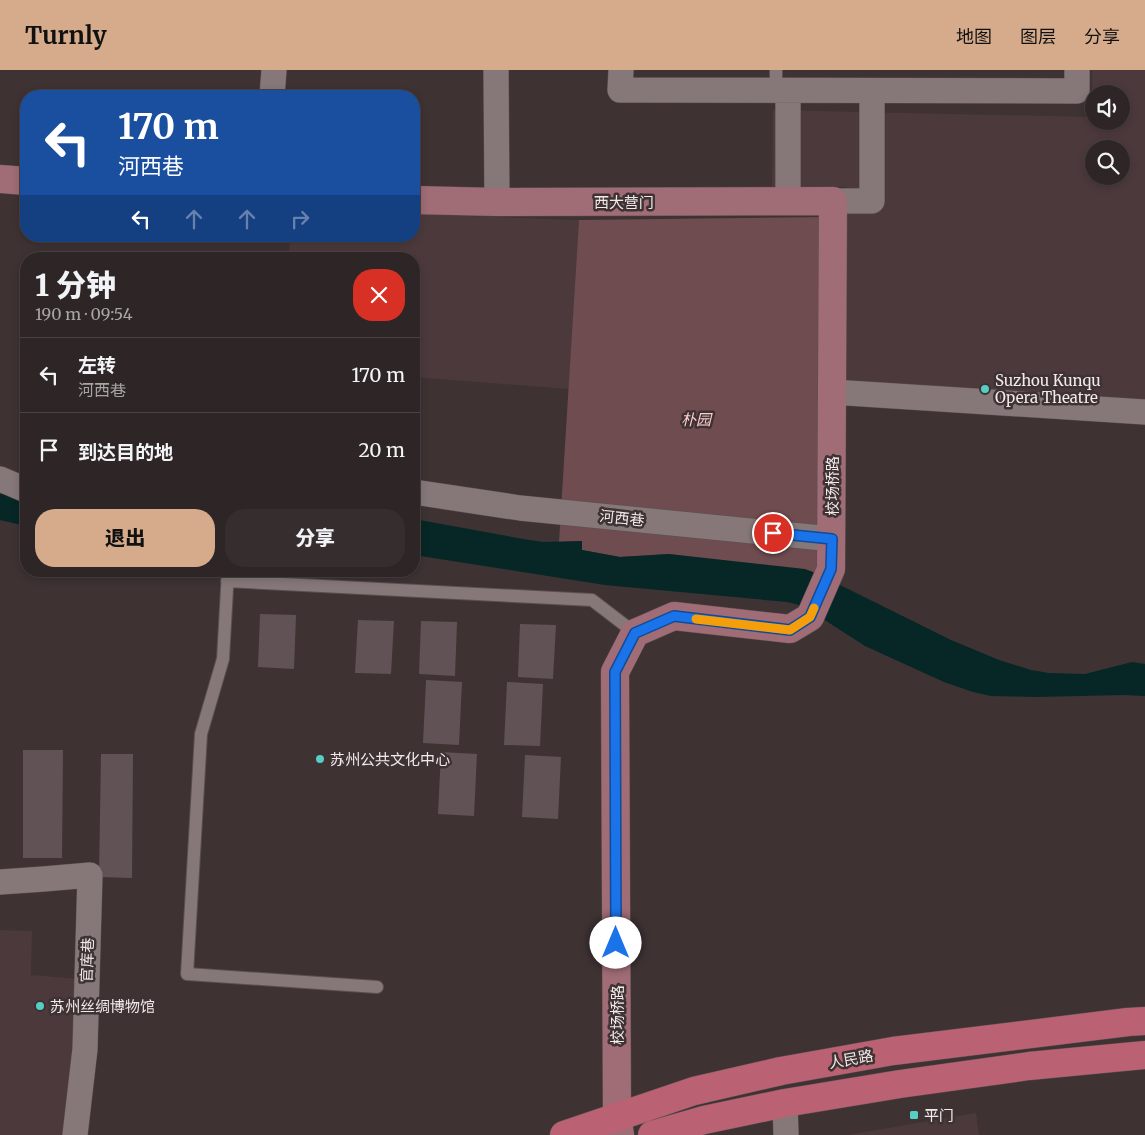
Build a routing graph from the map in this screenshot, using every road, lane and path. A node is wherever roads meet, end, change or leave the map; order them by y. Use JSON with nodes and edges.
{"nodes":[{"id":1,"x":274,"y":70,"type":"edge"},
{"id":2,"x":496,"y":70,"type":"edge"},
{"id":3,"x":620,"y":70,"type":"edge"},
{"id":4,"x":1077,"y":70,"type":"edge"},
{"id":5,"x":780,"y":84,"type":"edge"},
{"id":6,"x":272,"y":90,"type":"edge"},
{"id":7,"x":872,"y":91,"type":"junction"},
{"id":8,"x":0,"y":179,"type":"edge"},
{"id":9,"x":20,"y":181,"type":"edge"},
{"id":10,"x":420,"y":200,"type":"edge"},
{"id":11,"x":788,"y":201,"type":"junction"},
{"id":12,"x":833,"y":201,"type":"junction"},
{"id":13,"x":497,"y":202,"type":"junction"},
{"id":14,"x":832,"y":392,"type":"junction"},
{"id":15,"x":1145,"y":412,"type":"edge"},
{"id":16,"x":0,"y":478,"type":"edge"},
{"id":17,"x":20,"y":487,"type":"edge"},
{"id":18,"x":420,"y":493,"type":"edge"},
{"id":19,"x":832,"y":539,"type":"junction"},
{"id":20,"x":228,"y":577,"type":"edge"},
{"id":21,"x":243,"y":577,"type":"edge"},
{"id":22,"x":635,"y":633,"type":"junction"},
{"id":23,"x":0,"y":882,"type":"edge"},
{"id":24,"x":377,"y":987,"type":"dead end"},
{"id":25,"x":1145,"y":1021,"type":"edge"},
{"id":26,"x":1145,"y":1055,"type":"edge"},
{"id":27,"x":785,"y":1103,"type":"junction"},
{"id":28,"x":618,"y":1126,"type":"edge"},
{"id":29,"x":75,"y":1135,"type":"edge"},
{"id":30,"x":564,"y":1135,"type":"edge"},
{"id":31,"x":652,"y":1135,"type":"edge"},
{"id":32,"x":786,"y":1135,"type":"edge"}],
"edges":[{"from":1,"to":6,"type":"street"},
{"from":2,"to":13,"type":"street"},
{"from":3,"to":5,"type":"street"},
{"from":4,"to":7,"type":"street"},
{"from":5,"to":7,"type":"street"},
{"from":5,"to":11,"type":"street"},
{"from":7,"to":12,"type":"street"},
{"from":8,"to":9,"type":"street"},
{"from":10,"to":13,"type":"street","name":"西大营门"},
{"from":11,"to":12,"type":"street","name":"西大营门"},
{"from":11,"to":13,"type":"street","name":"西大营门"},
{"from":12,"to":14,"type":"street","name":"校场桥路"},
{"from":14,"to":15,"type":"street"},
{"from":14,"to":19,"type":"street","name":"校场桥路"},
{"from":16,"to":17,"type":"street"},
{"from":18,"to":19,"type":"street","name":"河西巷"},
{"from":19,"to":22,"type":"street","name":"校场桥路"},
{"from":20,"to":24,"type":"lane"},
{"from":21,"to":22,"type":"lane"},
{"from":22,"to":28,"type":"street","name":"校场桥路"},
{"from":23,"to":29,"type":"street","name":"官库巷"},
{"from":25,"to":28,"type":"main road","name":"人民路"},
{"from":26,"to":27,"type":"main road"},
{"from":27,"to":31,"type":"main road"},
{"from":27,"to":32,"type":"street"},
{"from":28,"to":30,"type":"main road","name":"人民路"}]}
